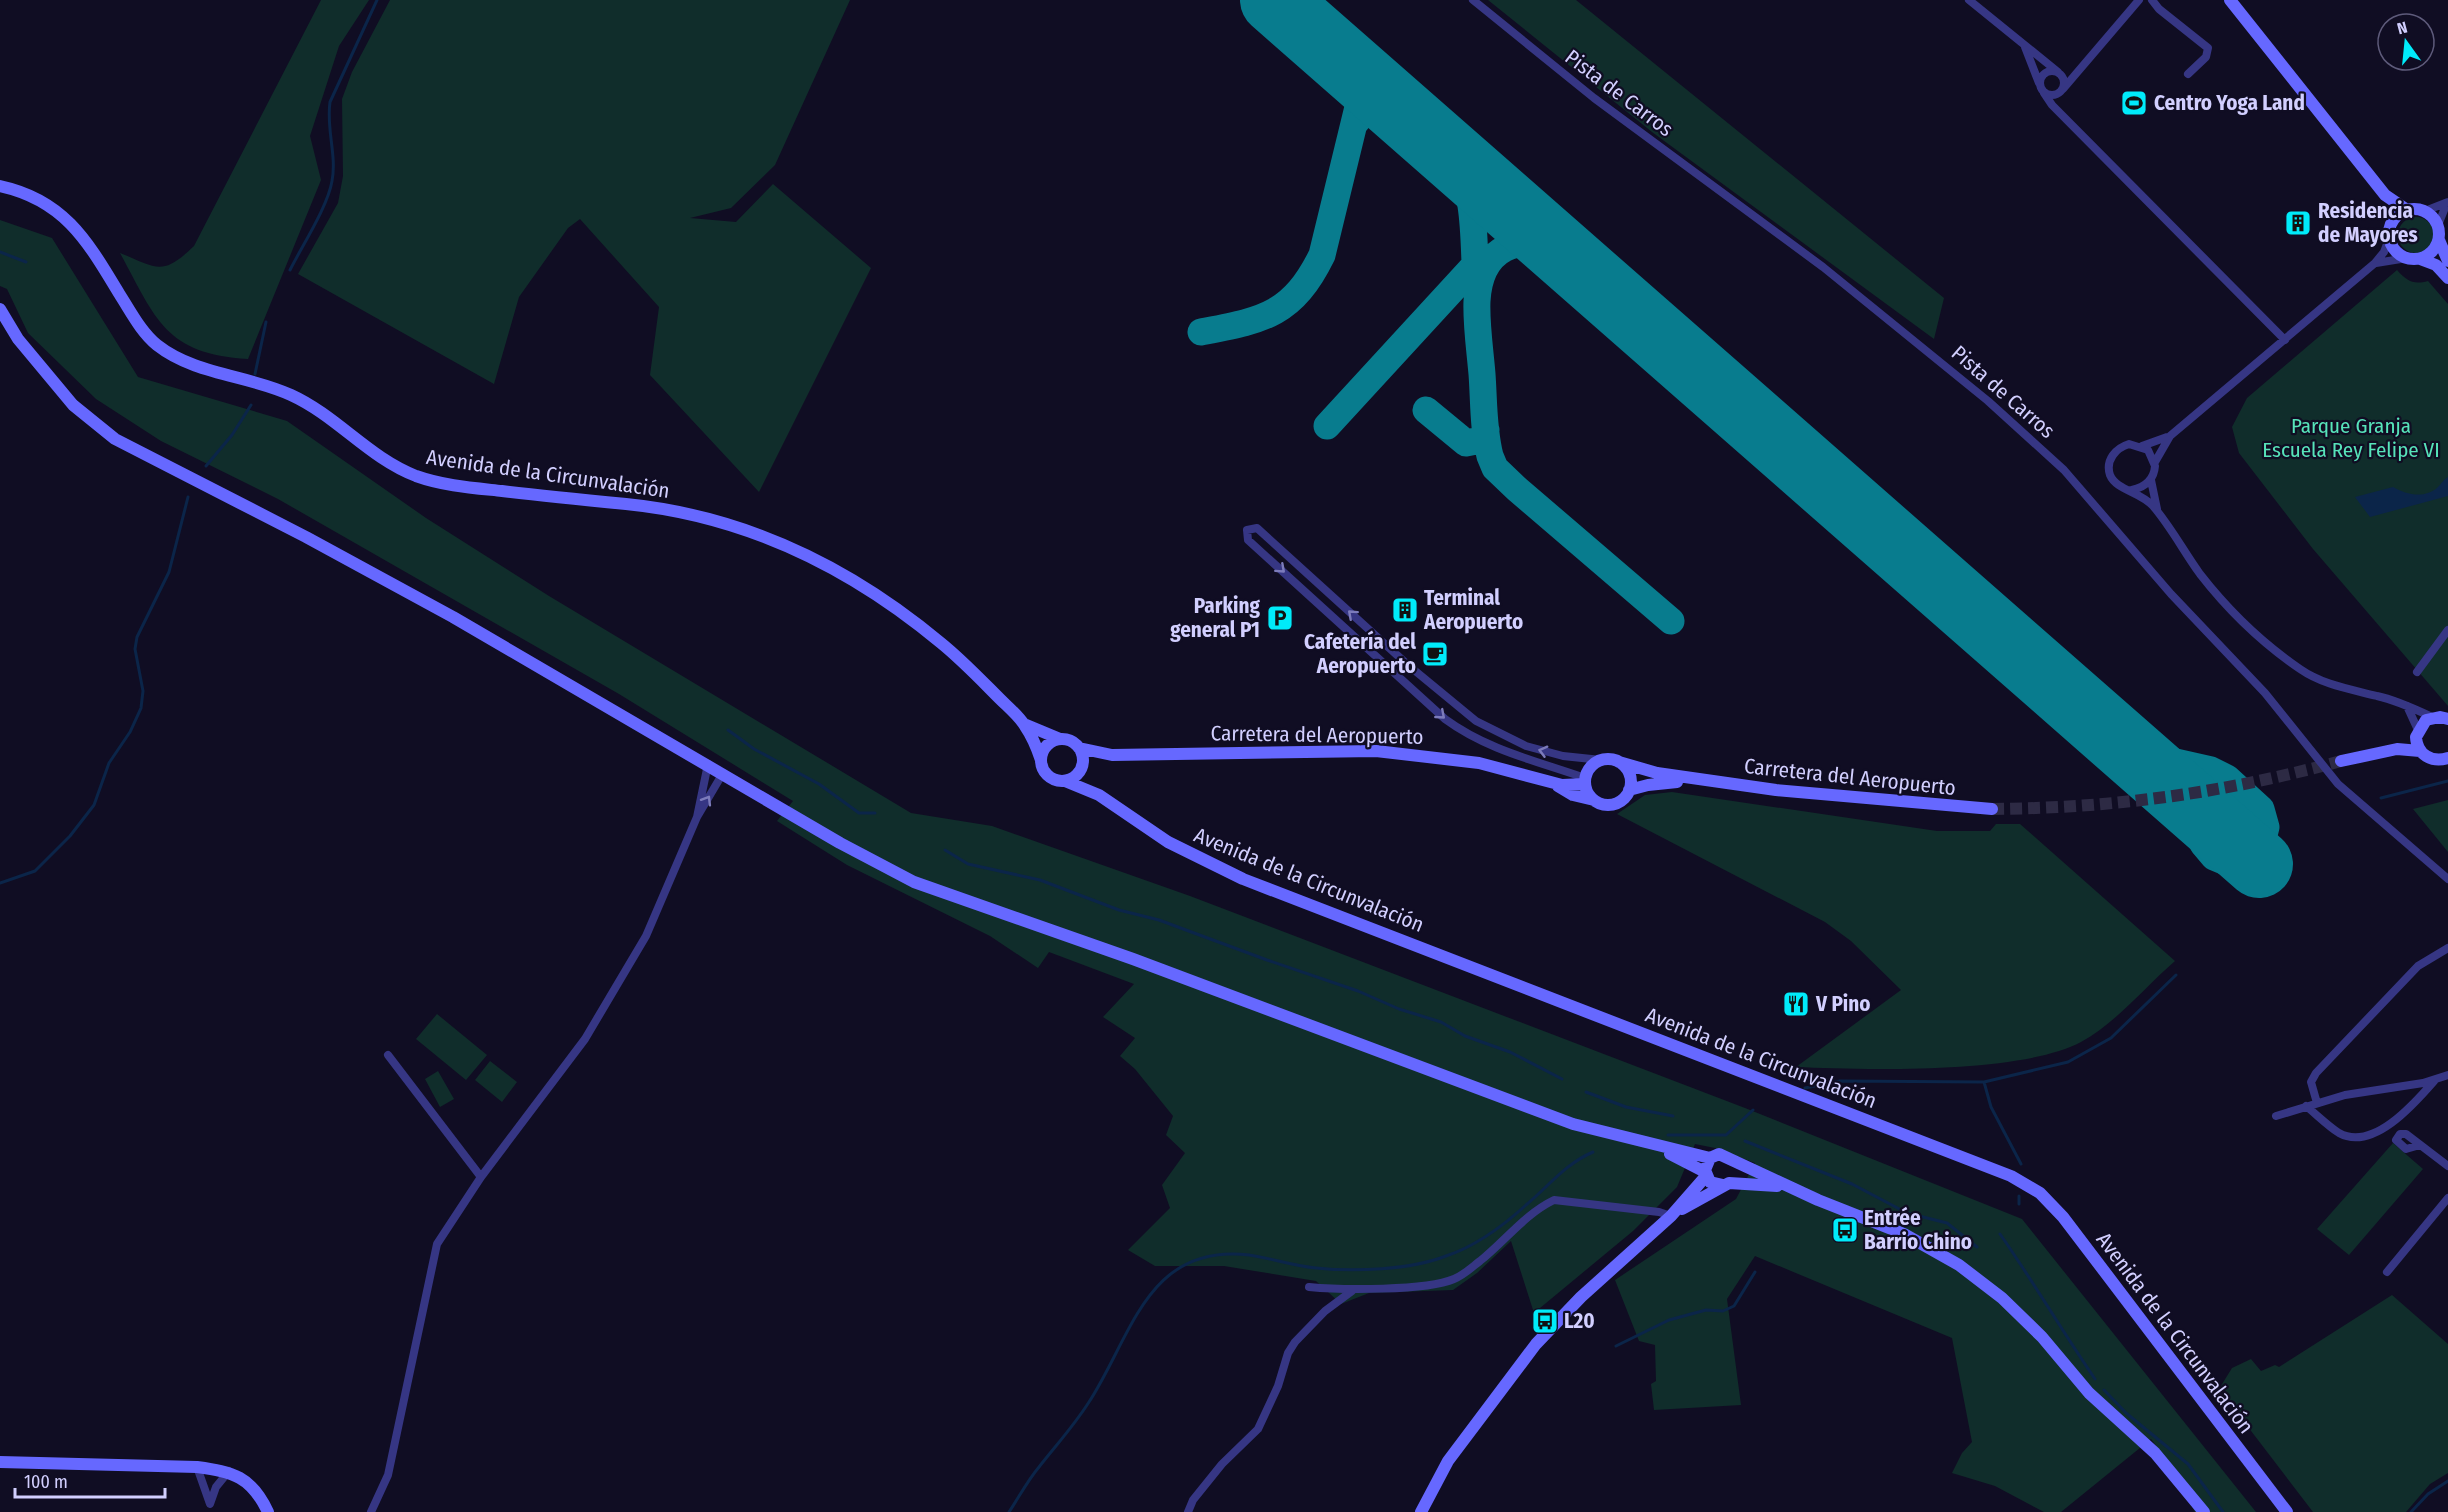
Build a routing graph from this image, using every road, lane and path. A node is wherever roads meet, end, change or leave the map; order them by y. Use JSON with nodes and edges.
{"nodes":[{"id":1,"x":1473,"y":0,"type":"edge"},
{"id":2,"x":1969,"y":0,"type":"edge"},
{"id":3,"x":2139,"y":0,"type":"edge"},
{"id":4,"x":2152,"y":0,"type":"edge"},
{"id":5,"x":2230,"y":0,"type":"edge"},
{"id":6,"x":2025,"y":47,"type":"junction"},
{"id":7,"x":2059,"y":73,"type":"junction"},
{"id":8,"x":2188,"y":74,"type":"dead end"},
{"id":9,"x":2077,"y":75,"type":"junction"},
{"id":10,"x":2042,"y":89,"type":"junction"},
{"id":11,"x":2060,"y":92,"type":"junction"},
{"id":12,"x":2058,"y":110,"type":"junction"},
{"id":13,"x":0,"y":186,"type":"edge"},
{"id":14,"x":2385,"y":195,"type":"junction"},
{"id":15,"x":2448,"y":203,"type":"edge"},
{"id":16,"x":2407,"y":210,"type":"junction"},
{"id":17,"x":2425,"y":211,"type":"junction"},
{"id":18,"x":2391,"y":223,"type":"junction"},
{"id":19,"x":2438,"y":225,"type":"junction"},
{"id":20,"x":2389,"y":239,"type":"junction"},
{"id":21,"x":2439,"y":240,"type":"junction"},
{"id":22,"x":2407,"y":258,"type":"junction"},
{"id":23,"x":2420,"y":259,"type":"junction"},
{"id":24,"x":2448,"y":261,"type":"edge"},
{"id":25,"x":2375,"y":263,"type":"junction"},
{"id":26,"x":2448,"y":278,"type":"edge"},
{"id":27,"x":0,"y":309,"type":"edge"},
{"id":28,"x":2285,"y":340,"type":"junction"},
{"id":29,"x":2170,"y":436,"type":"junction"},
{"id":30,"x":2142,"y":446,"type":"junction"},
{"id":31,"x":2155,"y":462,"type":"junction"},
{"id":32,"x":2151,"y":480,"type":"junction"},
{"id":33,"x":2132,"y":490,"type":"junction"},
{"id":34,"x":2157,"y":511,"type":"junction"},
{"id":35,"x":1306,"y":572,"type":"junction"},
{"id":36,"x":1297,"y":584,"type":"junction"},
{"id":37,"x":1368,"y":629,"type":"junction"},
{"id":38,"x":2448,"y":630,"type":"edge"},
{"id":39,"x":1358,"y":639,"type":"junction"},
{"id":40,"x":2417,"y":672,"type":"dead end"},
{"id":41,"x":1427,"y":681,"type":"junction"},
{"id":42,"x":1416,"y":693,"type":"junction"},
{"id":43,"x":2407,"y":706,"type":"junction"},
{"id":44,"x":2432,"y":717,"type":"junction"},
{"id":45,"x":2448,"y":719,"type":"edge"},
{"id":46,"x":1024,"y":724,"type":"junction"},
{"id":47,"x":2417,"y":733,"type":"junction"},
{"id":48,"x":1060,"y":739,"type":"junction"},
{"id":49,"x":1079,"y":748,"type":"junction"},
{"id":50,"x":2397,"y":749,"type":"junction"},
{"id":51,"x":2420,"y":750,"type":"junction"},
{"id":52,"x":1112,"y":755,"type":"junction"},
{"id":53,"x":2448,"y":758,"type":"edge"},
{"id":54,"x":1041,"y":760,"type":"junction"},
{"id":55,"x":1601,"y":760,"type":"junction"},
{"id":56,"x":2341,"y":761,"type":"tunnel mouth"},
{"id":57,"x":1619,"y":762,"type":"junction"},
{"id":58,"x":708,"y":764,"type":"junction"},
{"id":59,"x":1082,"y":767,"type":"junction"},
{"id":60,"x":723,"y":773,"type":"junction"},
{"id":61,"x":1065,"y":781,"type":"junction"},
{"id":62,"x":1585,"y":781,"type":"junction"},
{"id":63,"x":1705,"y":781,"type":"junction"},
{"id":64,"x":1555,"y":784,"type":"junction"},
{"id":65,"x":1629,"y":790,"type":"junction"},
{"id":66,"x":1099,"y":795,"type":"junction"},
{"id":67,"x":1594,"y":800,"type":"junction"},
{"id":68,"x":1992,"y":809,"type":"tunnel mouth"},
{"id":69,"x":697,"y":817,"type":"junction"},
{"id":70,"x":2448,"y":879,"type":"edge"},
{"id":71,"x":2448,"y":948,"type":"edge"},
{"id":72,"x":388,"y":1055,"type":"dead end"},
{"id":73,"x":2448,"y":1075,"type":"edge"},
{"id":74,"x":2435,"y":1080,"type":"junction"},
{"id":75,"x":2317,"y":1103,"type":"junction"},
{"id":76,"x":2306,"y":1106,"type":"junction"},
{"id":77,"x":2276,"y":1116,"type":"dead end"},
{"id":78,"x":1650,"y":1145,"type":"junction"},
{"id":79,"x":2420,"y":1145,"type":"dead end"},
{"id":80,"x":1710,"y":1158,"type":"junction"},
{"id":81,"x":1733,"y":1160,"type":"junction"},
{"id":82,"x":2448,"y":1166,"type":"edge"},
{"id":83,"x":1705,"y":1174,"type":"junction"},
{"id":84,"x":481,"y":1177,"type":"junction"},
{"id":85,"x":1726,"y":1184,"type":"junction"},
{"id":86,"x":1800,"y":1192,"type":"junction"},
{"id":87,"x":2448,"y":1198,"type":"edge"},
{"id":88,"x":1671,"y":1216,"type":"junction"},
{"id":89,"x":2386,"y":1272,"type":"dead end"},
{"id":90,"x":1309,"y":1287,"type":"dead end"},
{"id":91,"x":1353,"y":1291,"type":"junction"},
{"id":92,"x":0,"y":1462,"type":"edge"},
{"id":93,"x":197,"y":1467,"type":"junction"},
{"id":94,"x":229,"y":1471,"type":"junction"},
{"id":95,"x":210,"y":1508,"type":"edge"},
{"id":96,"x":268,"y":1512,"type":"edge"},
{"id":97,"x":371,"y":1512,"type":"edge"},
{"id":98,"x":1188,"y":1512,"type":"edge"},
{"id":99,"x":1421,"y":1512,"type":"edge"},
{"id":100,"x":2204,"y":1512,"type":"edge"},
{"id":101,"x":2287,"y":1512,"type":"edge"}],
"edges":[{"from":1,"to":70,"type":"street","name":"Pista de Carros"},
{"from":2,"to":6,"type":"street"},
{"from":3,"to":9,"type":"street"},
{"from":4,"to":8,"type":"street"},
{"from":5,"to":14,"type":"main road"},
{"from":6,"to":7,"type":"street"},
{"from":6,"to":10,"type":"street"},
{"from":7,"to":9,"type":"street"},
{"from":7,"to":10,"type":"street"},
{"from":7,"to":11,"type":"street"},
{"from":9,"to":11,"type":"street"},
{"from":10,"to":11,"type":"street"},
{"from":10,"to":12,"type":"street"},
{"from":11,"to":12,"type":"street"},
{"from":12,"to":28,"type":"street"},
{"from":13,"to":46,"type":"main road","name":"Avenida de la Circunvalación"},
{"from":14,"to":16,"type":"main road"},
{"from":14,"to":18,"type":"main road"},
{"from":15,"to":17,"type":"street"},
{"from":15,"to":19,"type":"street"},
{"from":16,"to":17,"type":"main road"},
{"from":16,"to":18,"type":"main road"},
{"from":17,"to":19,"type":"main road"},
{"from":18,"to":20,"type":"main road"},
{"from":19,"to":21,"type":"main road"},
{"from":20,"to":22,"type":"main road"},
{"from":20,"to":25,"type":"street"},
{"from":21,"to":23,"type":"main road"},
{"from":21,"to":24,"type":"main road"},
{"from":22,"to":23,"type":"main road"},
{"from":22,"to":25,"type":"street"},
{"from":23,"to":26,"type":"main road"},
{"from":25,"to":28,"type":"street"},
{"from":27,"to":58,"type":"main road"},
{"from":28,"to":29,"type":"street"},
{"from":29,"to":30,"type":"street"},
{"from":29,"to":31,"type":"street"},
{"from":30,"to":31,"type":"street"},
{"from":30,"to":33,"type":"street"},
{"from":31,"to":32,"type":"street"},
{"from":32,"to":33,"type":"street"},
{"from":32,"to":34,"type":"street"},
{"from":33,"to":34,"type":"street"},
{"from":34,"to":43,"type":"street"},
{"from":35,"to":36,"type":"street"},
{"from":35,"to":36,"type":"street","name":"Carretera del Aeropuerto","one_way":true},
{"from":37,"to":35,"type":"street","name":"Carretera del Aeropuerto","one_way":true},
{"from":36,"to":39,"type":"street","name":"Carretera del Aeropuerto"},
{"from":37,"to":39,"type":"street"},
{"from":37,"to":41,"type":"street","name":"Carretera del Aeropuerto"},
{"from":38,"to":40,"type":"street"},
{"from":39,"to":42,"type":"street","name":"Carretera del Aeropuerto"},
{"from":41,"to":42,"type":"street"},
{"from":55,"to":41,"type":"street","name":"Carretera del Aeropuerto","one_way":true},
{"from":42,"to":62,"type":"street","name":"Carretera del Aeropuerto","one_way":true},
{"from":43,"to":44,"type":"street"},
{"from":43,"to":47,"type":"street"},
{"from":44,"to":45,"type":"main road"},
{"from":44,"to":47,"type":"main road"},
{"from":46,"to":48,"type":"main road"},
{"from":46,"to":54,"type":"main road"},
{"from":47,"to":50,"type":"main road"},
{"from":47,"to":51,"type":"main road"},
{"from":48,"to":49,"type":"main road"},
{"from":48,"to":54,"type":"main road"},
{"from":49,"to":52,"type":"main road","name":"Carretera del Aeropuerto"},
{"from":49,"to":59,"type":"main road"},
{"from":50,"to":51,"type":"main road"},
{"from":50,"to":56,"type":"main road"},
{"from":51,"to":53,"type":"main road"},
{"from":52,"to":59,"type":"main road","name":"Carretera del Aeropuerto"},
{"from":52,"to":64,"type":"main road","name":"Carretera del Aeropuerto"},
{"from":54,"to":61,"type":"main road"},
{"from":55,"to":57,"type":"main road"},
{"from":55,"to":62,"type":"main road"},
{"from":57,"to":63,"type":"main road","name":"Carretera del Aeropuerto"},
{"from":57,"to":65,"type":"main road"},
{"from":58,"to":60,"type":"main road"},
{"from":58,"to":69,"type":"street"},
{"from":59,"to":61,"type":"main road"},
{"from":59,"to":66,"type":"main road"},
{"from":69,"to":60,"type":"street","one_way":true},
{"from":60,"to":78,"type":"main road"},
{"from":61,"to":66,"type":"main road"},
{"from":62,"to":64,"type":"main road","name":"Carretera del Aeropuerto"},
{"from":62,"to":67,"type":"main road"},
{"from":63,"to":65,"type":"main road","name":"Carretera del Aeropuerto"},
{"from":63,"to":68,"type":"main road","name":"Carretera del Aeropuerto"},
{"from":64,"to":67,"type":"main road","name":"Carretera del Aeropuerto"},
{"from":65,"to":67,"type":"main road"},
{"from":66,"to":101,"type":"main road","name":"Avenida de la Circunvalación"},
{"from":69,"to":84,"type":"street"},
{"from":71,"to":75,"type":"street"},
{"from":72,"to":84,"type":"street"},
{"from":73,"to":74,"type":"street"},
{"from":74,"to":75,"type":"street"},
{"from":74,"to":76,"type":"street"},
{"from":75,"to":76,"type":"street"},
{"from":76,"to":77,"type":"street"},
{"from":78,"to":80,"type":"main road"},
{"from":78,"to":83,"type":"main road"},
{"from":79,"to":82,"type":"street"},
{"from":80,"to":81,"type":"main road"},
{"from":80,"to":83,"type":"main road"},
{"from":81,"to":85,"type":"main road"},
{"from":81,"to":86,"type":"main road"},
{"from":83,"to":85,"type":"main road"},
{"from":83,"to":88,"type":"main road"},
{"from":84,"to":97,"type":"street"},
{"from":85,"to":86,"type":"main road"},
{"from":85,"to":88,"type":"main road"},
{"from":86,"to":100,"type":"main road"},
{"from":87,"to":89,"type":"street"},
{"from":88,"to":91,"type":"street"},
{"from":88,"to":99,"type":"main road"},
{"from":90,"to":91,"type":"street"},
{"from":91,"to":98,"type":"street"},
{"from":92,"to":93,"type":"main road"},
{"from":93,"to":94,"type":"main road"},
{"from":93,"to":95,"type":"street"},
{"from":94,"to":95,"type":"street"},
{"from":94,"to":96,"type":"main road"}]}
